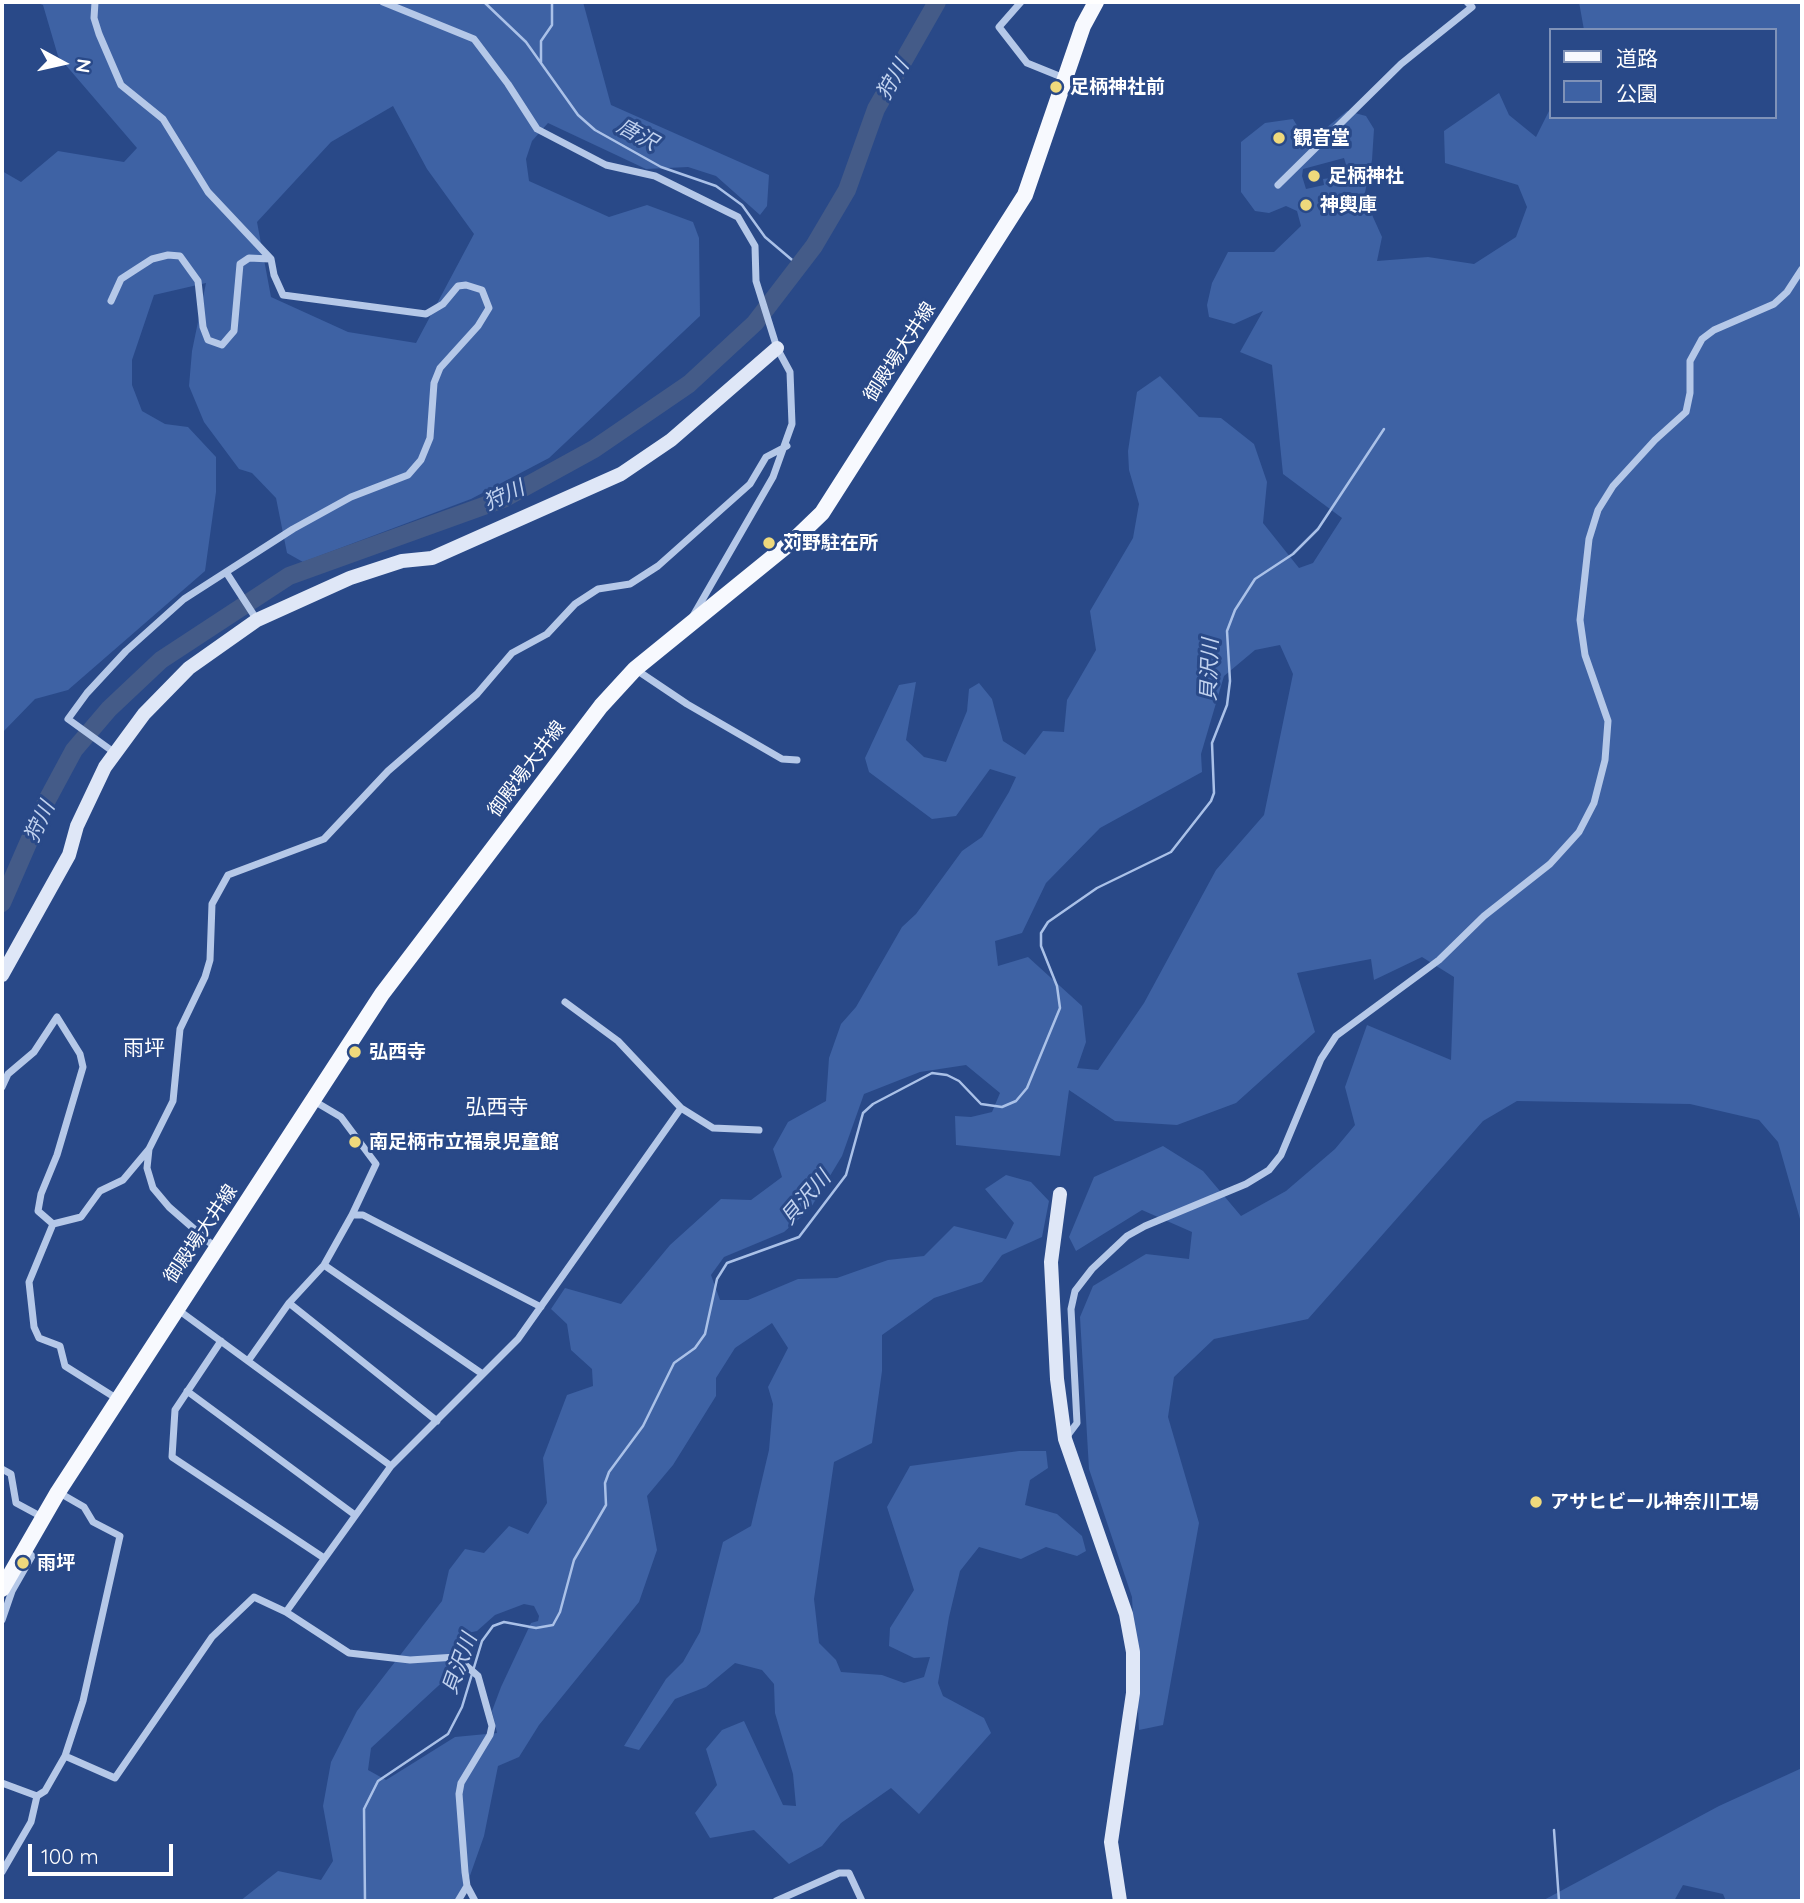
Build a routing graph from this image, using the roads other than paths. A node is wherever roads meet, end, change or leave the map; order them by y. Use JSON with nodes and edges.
{"nodes":[{"id":1,"x":95,"y":2,"type":"edge"},
{"id":2,"x":383,"y":2,"type":"edge"},
{"id":3,"x":1021,"y":2,"type":"edge"},
{"id":4,"x":1096,"y":2,"type":"edge"},
{"id":5,"x":1467,"y":2,"type":"edge"},
{"id":6,"x":1065,"y":79,"type":"junction"},
{"id":7,"x":1278,"y":185,"type":"dead end"},
{"id":8,"x":271,"y":259,"type":"junction"},
{"id":9,"x":1802,"y":268,"type":"edge"},
{"id":10,"x":111,"y":302,"type":"dead end"},
{"id":11,"x":776,"y":344,"type":"junction"},
{"id":12,"x":787,"y":446,"type":"junction"},
{"id":13,"x":226,"y":572,"type":"junction"},
{"id":14,"x":257,"y":620,"type":"junction"},
{"id":15,"x":688,"y":626,"type":"junction"},
{"id":16,"x":635,"y":669,"type":"junction"},
{"id":17,"x":111,"y":750,"type":"junction"},
{"id":18,"x":797,"y":760,"type":"dead end"},
{"id":19,"x":2,"y":975,"type":"edge"},
{"id":20,"x":565,"y":1002,"type":"dead end"},
{"id":21,"x":2,"y":1087,"type":"edge"},
{"id":22,"x":313,"y":1101,"type":"junction"},
{"id":23,"x":681,"y":1108,"type":"junction"},
{"id":24,"x":759,"y":1130,"type":"dead end"},
{"id":25,"x":149,"y":1149,"type":"junction"},
{"id":26,"x":1060,"y":1194,"type":"dead end"},
{"id":27,"x":352,"y":1215,"type":"junction"},
{"id":28,"x":53,"y":1224,"type":"junction"},
{"id":29,"x":217,"y":1249,"type":"junction"},
{"id":30,"x":324,"y":1265,"type":"junction"},
{"id":31,"x":289,"y":1303,"type":"junction"},
{"id":32,"x":541,"y":1307,"type":"junction"},
{"id":33,"x":177,"y":1308,"type":"junction"},
{"id":34,"x":220,"y":1340,"type":"junction"},
{"id":35,"x":248,"y":1361,"type":"junction"},
{"id":36,"x":481,"y":1373,"type":"junction"},
{"id":37,"x":187,"y":1391,"type":"junction"},
{"id":38,"x":119,"y":1400,"type":"junction"},
{"id":39,"x":437,"y":1421,"type":"junction"},
{"id":40,"x":1065,"y":1440,"type":"junction"},
{"id":41,"x":391,"y":1466,"type":"junction"},
{"id":42,"x":2,"y":1469,"type":"edge"},
{"id":43,"x":58,"y":1492,"type":"junction"},
{"id":44,"x":355,"y":1515,"type":"junction"},
{"id":45,"x":44,"y":1518,"type":"junction"},
{"id":46,"x":25,"y":1550,"type":"junction"},
{"id":47,"x":324,"y":1558,"type":"junction"},
{"id":48,"x":2,"y":1589,"type":"edge"},
{"id":49,"x":286,"y":1612,"type":"junction"},
{"id":50,"x":2,"y":1620,"type":"edge"},
{"id":51,"x":65,"y":1756,"type":"junction"},
{"id":52,"x":2,"y":1783,"type":"edge"},
{"id":53,"x":37,"y":1796,"type":"junction"},
{"id":54,"x":2,"y":1872,"type":"edge"},
{"id":55,"x":467,"y":1886,"type":"junction"},
{"id":56,"x":458,"y":1901,"type":"edge"},
{"id":57,"x":475,"y":1901,"type":"edge"},
{"id":58,"x":776,"y":1901,"type":"edge"},
{"id":59,"x":862,"y":1901,"type":"edge"},
{"id":60,"x":1120,"y":1901,"type":"edge"}],
"edges":[{"from":1,"to":8,"type":"street"},
{"from":2,"to":11,"type":"street"},
{"from":3,"to":6,"type":"street"},
{"from":4,"to":6,"type":"main road","name":"御殿場大井線"},
{"from":5,"to":7,"type":"street"},
{"from":6,"to":15,"type":"main road","name":"御殿場大井線"},
{"from":8,"to":10,"type":"street"},
{"from":8,"to":13,"type":"street"},
{"from":9,"to":40,"type":"street"},
{"from":11,"to":12,"type":"street"},
{"from":11,"to":14,"type":"street"},
{"from":12,"to":15,"type":"street"},
{"from":12,"to":25,"type":"street"},
{"from":13,"to":14,"type":"street"},
{"from":13,"to":17,"type":"street"},
{"from":14,"to":17,"type":"street"},
{"from":15,"to":16,"type":"main road","name":"御殿場大井線"},
{"from":16,"to":18,"type":"street"},
{"from":16,"to":22,"type":"main road","name":"御殿場大井線"},
{"from":17,"to":19,"type":"street"},
{"from":20,"to":23,"type":"street"},
{"from":21,"to":28,"type":"street"},
{"from":22,"to":27,"type":"street"},
{"from":22,"to":29,"type":"main road","name":"御殿場大井線"},
{"from":23,"to":24,"type":"street"},
{"from":23,"to":32,"type":"street"},
{"from":25,"to":28,"type":"street"},
{"from":25,"to":29,"type":"street"},
{"from":26,"to":40,"type":"street"},
{"from":27,"to":30,"type":"street"},
{"from":27,"to":32,"type":"street"},
{"from":28,"to":38,"type":"street"},
{"from":29,"to":33,"type":"main road","name":"御殿場大井線"},
{"from":30,"to":31,"type":"street"},
{"from":30,"to":36,"type":"street"},
{"from":31,"to":35,"type":"street"},
{"from":31,"to":39,"type":"street"},
{"from":32,"to":36,"type":"street"},
{"from":33,"to":34,"type":"street"},
{"from":33,"to":38,"type":"main road","name":"御殿場大井線"},
{"from":34,"to":35,"type":"street"},
{"from":34,"to":37,"type":"street"},
{"from":35,"to":41,"type":"street"},
{"from":36,"to":39,"type":"street"},
{"from":37,"to":44,"type":"street"},
{"from":37,"to":47,"type":"street"},
{"from":38,"to":43,"type":"main road","name":"御殿場大井線"},
{"from":39,"to":41,"type":"street"},
{"from":40,"to":60,"type":"street"},
{"from":41,"to":44,"type":"street"},
{"from":42,"to":45,"type":"street"},
{"from":43,"to":45,"type":"main road","name":"御殿場大井線"},
{"from":43,"to":51,"type":"street"},
{"from":44,"to":47,"type":"street"},
{"from":45,"to":46,"type":"main road","name":"御殿場大井線"},
{"from":46,"to":48,"type":"main road","name":"御殿場大井線"},
{"from":46,"to":50,"type":"street"},
{"from":47,"to":49,"type":"street"},
{"from":49,"to":51,"type":"street"},
{"from":49,"to":55,"type":"street"},
{"from":51,"to":53,"type":"street"},
{"from":52,"to":53,"type":"street"},
{"from":53,"to":54,"type":"street"},
{"from":55,"to":56,"type":"street"},
{"from":55,"to":57,"type":"street"},
{"from":58,"to":59,"type":"street"}]}
